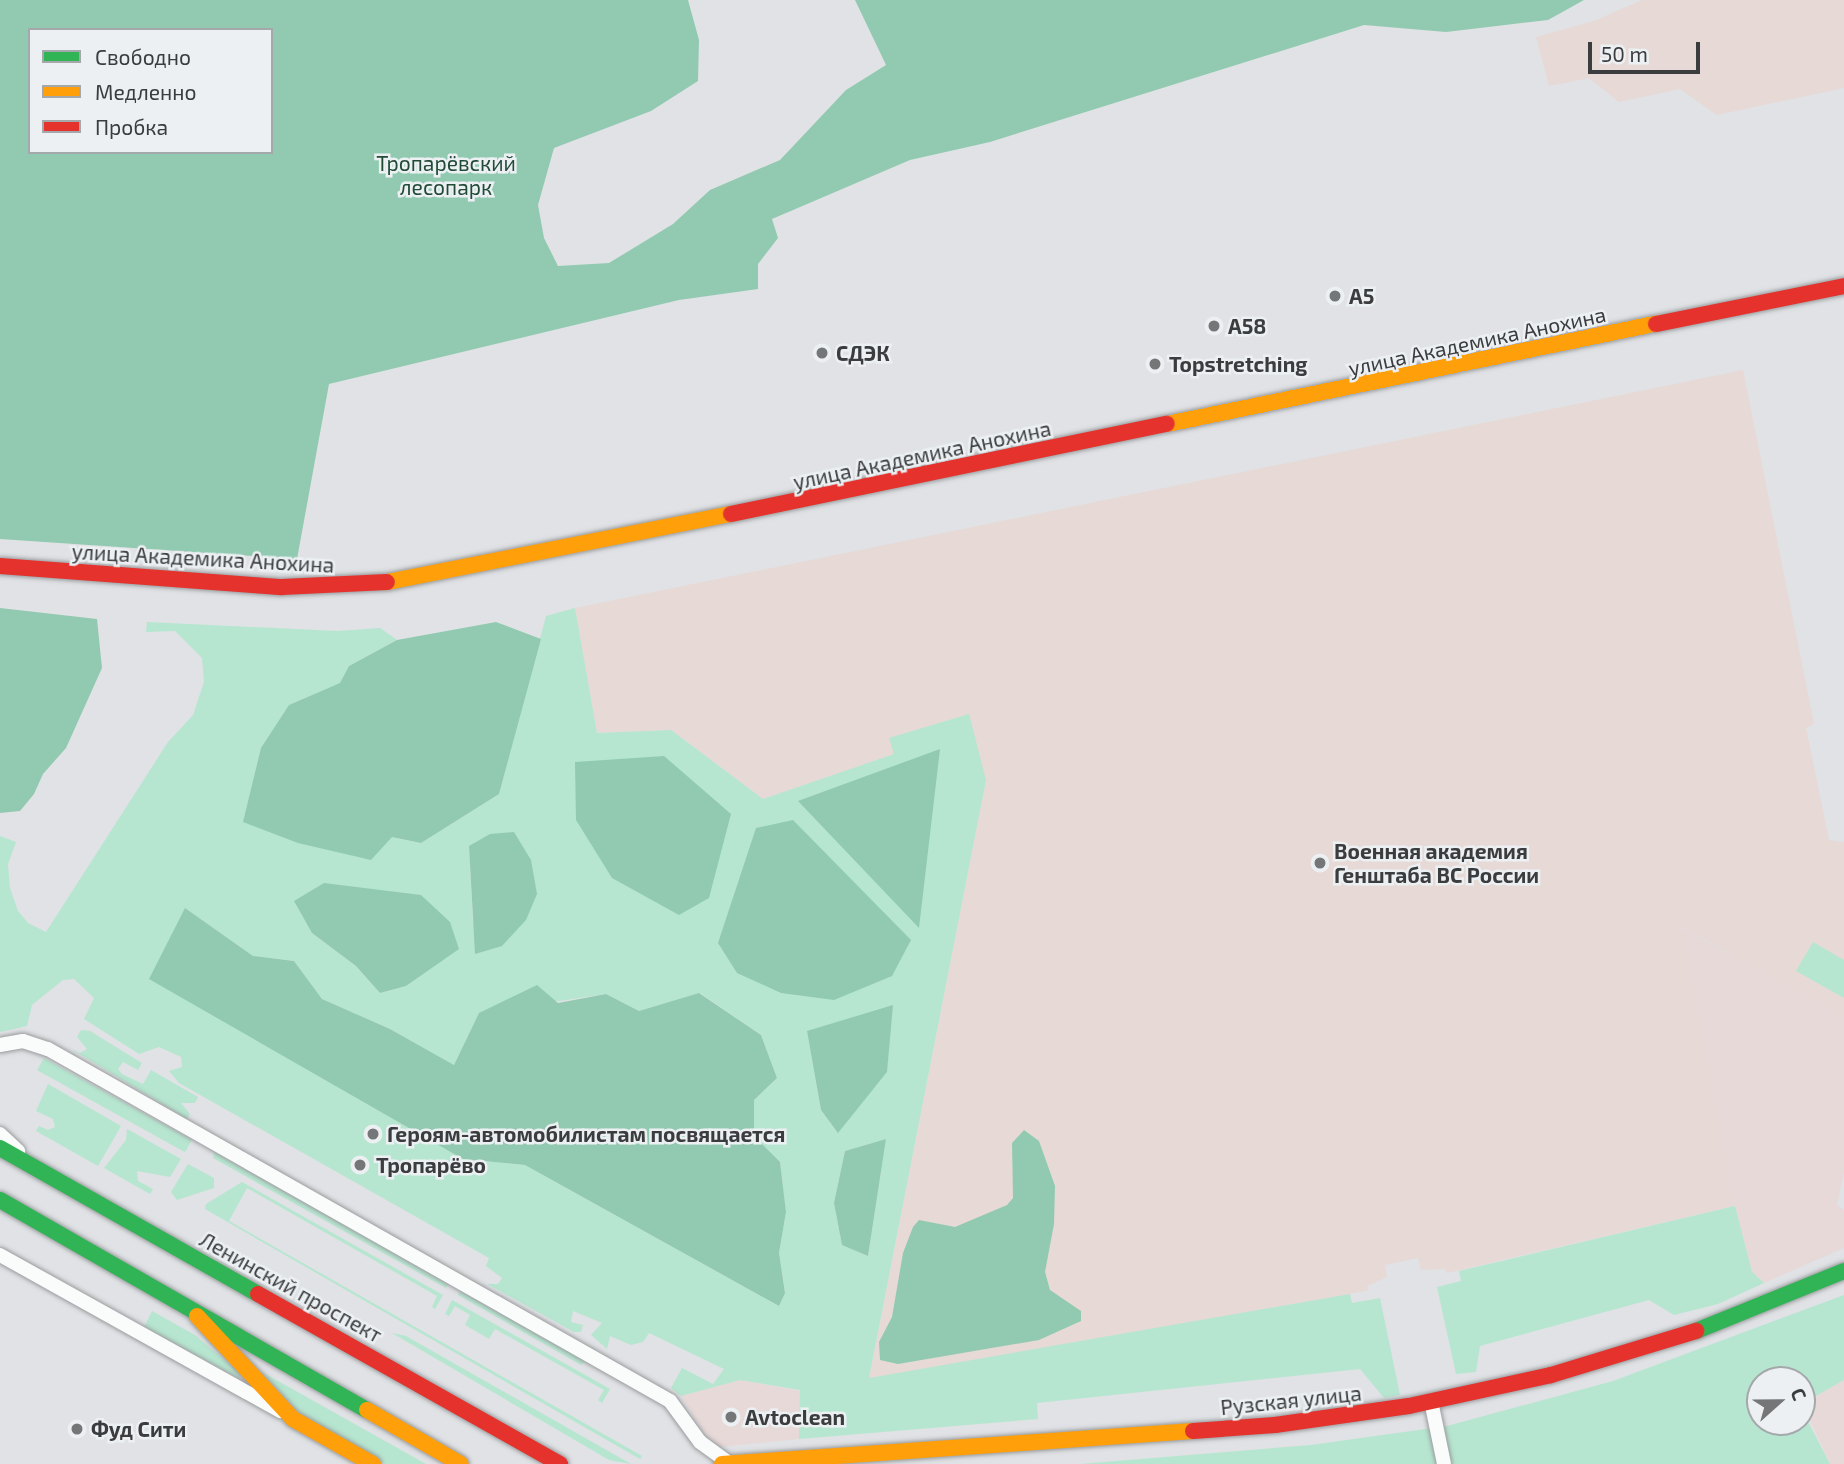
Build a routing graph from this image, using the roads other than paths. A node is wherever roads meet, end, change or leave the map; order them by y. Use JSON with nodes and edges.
{"nodes":[{"id":1,"x":1844,"y":286,"type":"edge"},
{"id":2,"x":0,"y":566,"type":"edge"},
{"id":3,"x":0,"y":1045,"type":"edge"},
{"id":4,"x":0,"y":1134,"type":"edge"},
{"id":5,"x":0,"y":1148,"type":"edge"},
{"id":6,"x":36,"y":1169,"type":"junction"},
{"id":7,"x":0,"y":1200,"type":"edge"},
{"id":8,"x":0,"y":1255,"type":"edge"},
{"id":9,"x":1844,"y":1271,"type":"edge"},
{"id":10,"x":190,"y":1308,"type":"junction"},
{"id":11,"x":1431,"y":1401,"type":"junction"},
{"id":12,"x":293,"y":1419,"type":"junction"},
{"id":13,"x":373,"y":1464,"type":"edge"},
{"id":14,"x":461,"y":1464,"type":"edge"},
{"id":15,"x":560,"y":1464,"type":"edge"},
{"id":16,"x":726,"y":1464,"type":"edge"},
{"id":17,"x":1444,"y":1464,"type":"edge"}],
"edges":[{"from":1,"to":2,"type":"street","name":"улица Академика Анохина"},
{"from":3,"to":16,"type":"street"},
{"from":4,"to":6,"type":"street"},
{"from":5,"to":6,"type":"street","name":"Ленинский проспект"},
{"from":6,"to":15,"type":"street","name":"Ленинский проспект"},
{"from":7,"to":10,"type":"street"},
{"from":8,"to":12,"type":"street"},
{"from":9,"to":11,"type":"street","name":"Рузская улица"},
{"from":10,"to":12,"type":"street"},
{"from":10,"to":14,"type":"street"},
{"from":11,"to":16,"type":"street","name":"Рузская улица"},
{"from":11,"to":17,"type":"street"},
{"from":12,"to":13,"type":"street"}]}
